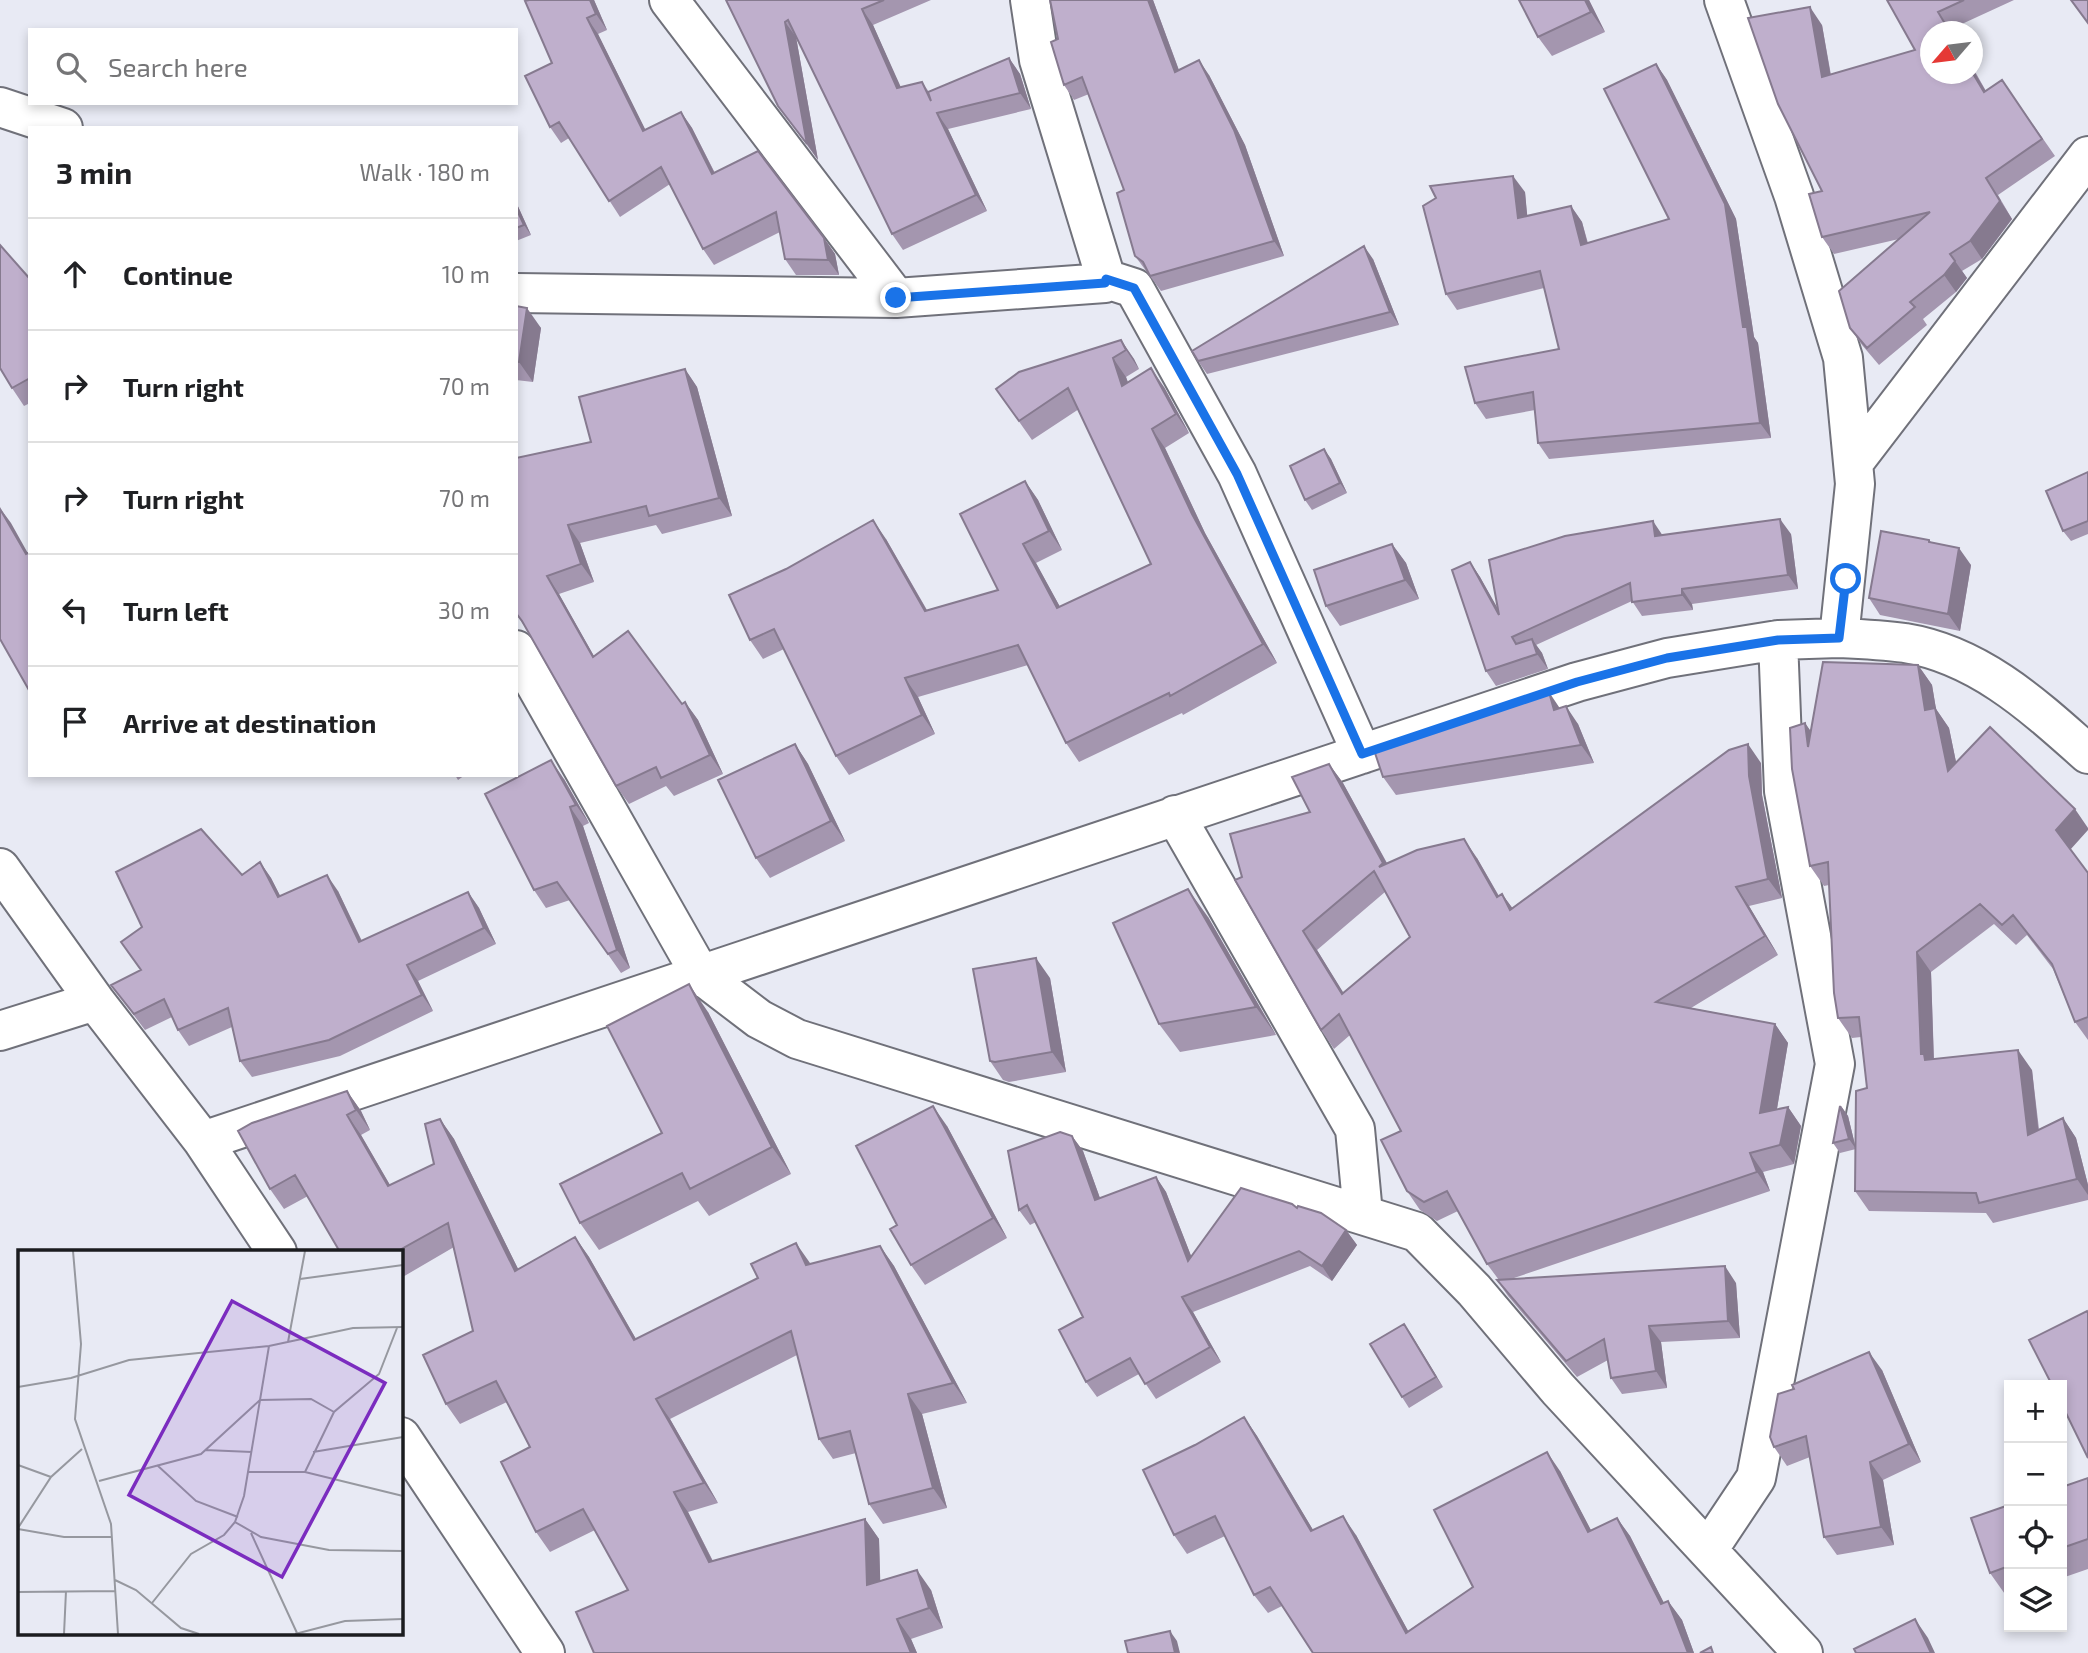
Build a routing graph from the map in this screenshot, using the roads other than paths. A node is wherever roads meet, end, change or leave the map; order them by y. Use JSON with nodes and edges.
{"nodes":[{"id":1,"x":669,"y":0,"type":"edge"},
{"id":2,"x":1030,"y":0,"type":"edge"},
{"id":3,"x":1724,"y":0,"type":"edge"},
{"id":4,"x":0,"y":107,"type":"edge"},
{"id":5,"x":57,"y":126,"type":"edge"},
{"id":6,"x":2088,"y":156,"type":"edge"},
{"id":7,"x":1106,"y":279,"type":"junction"},
{"id":8,"x":518,"y":293,"type":"edge"},
{"id":9,"x":896,"y":298,"type":"junction"},
{"id":10,"x":1854,"y":462,"type":"junction"},
{"id":11,"x":1839,"y":638,"type":"junction"},
{"id":12,"x":1778,"y":640,"type":"junction"},
{"id":13,"x":518,"y":654,"type":"edge"},
{"id":14,"x":1362,"y":754,"type":"junction"},
{"id":15,"x":2088,"y":754,"type":"edge"},
{"id":16,"x":1175,"y":815,"type":"junction"},
{"id":17,"x":0,"y":868,"type":"edge"},
{"id":18,"x":700,"y":974,"type":"junction"},
{"id":19,"x":95,"y":1001,"type":"junction"},
{"id":20,"x":0,"y":1031,"type":"edge"},
{"id":21,"x":203,"y":1141,"type":"junction"},
{"id":22,"x":1363,"y":1214,"type":"junction"},
{"id":23,"x":276,"y":1250,"type":"edge"},
{"id":24,"x":402,"y":1438,"type":"edge"},
{"id":25,"x":1708,"y":1550,"type":"junction"},
{"id":26,"x":545,"y":1653,"type":"edge"},
{"id":27,"x":1804,"y":1653,"type":"edge"}],
"edges":[{"from":1,"to":9,"type":"street"},
{"from":2,"to":7,"type":"street"},
{"from":3,"to":10,"type":"street"},
{"from":4,"to":5,"type":"street"},
{"from":6,"to":10,"type":"street"},
{"from":7,"to":9,"type":"street"},
{"from":7,"to":14,"type":"street"},
{"from":8,"to":9,"type":"street"},
{"from":10,"to":11,"type":"street"},
{"from":11,"to":12,"type":"street"},
{"from":11,"to":15,"type":"street"},
{"from":12,"to":14,"type":"street"},
{"from":12,"to":25,"type":"street"},
{"from":13,"to":18,"type":"street"},
{"from":14,"to":16,"type":"street"},
{"from":16,"to":18,"type":"street"},
{"from":16,"to":22,"type":"street"},
{"from":17,"to":19,"type":"street"},
{"from":18,"to":21,"type":"street"},
{"from":18,"to":22,"type":"street"},
{"from":19,"to":20,"type":"street"},
{"from":19,"to":21,"type":"street"},
{"from":21,"to":23,"type":"street"},
{"from":22,"to":25,"type":"street"},
{"from":24,"to":26,"type":"street"},
{"from":25,"to":27,"type":"street"}]}
